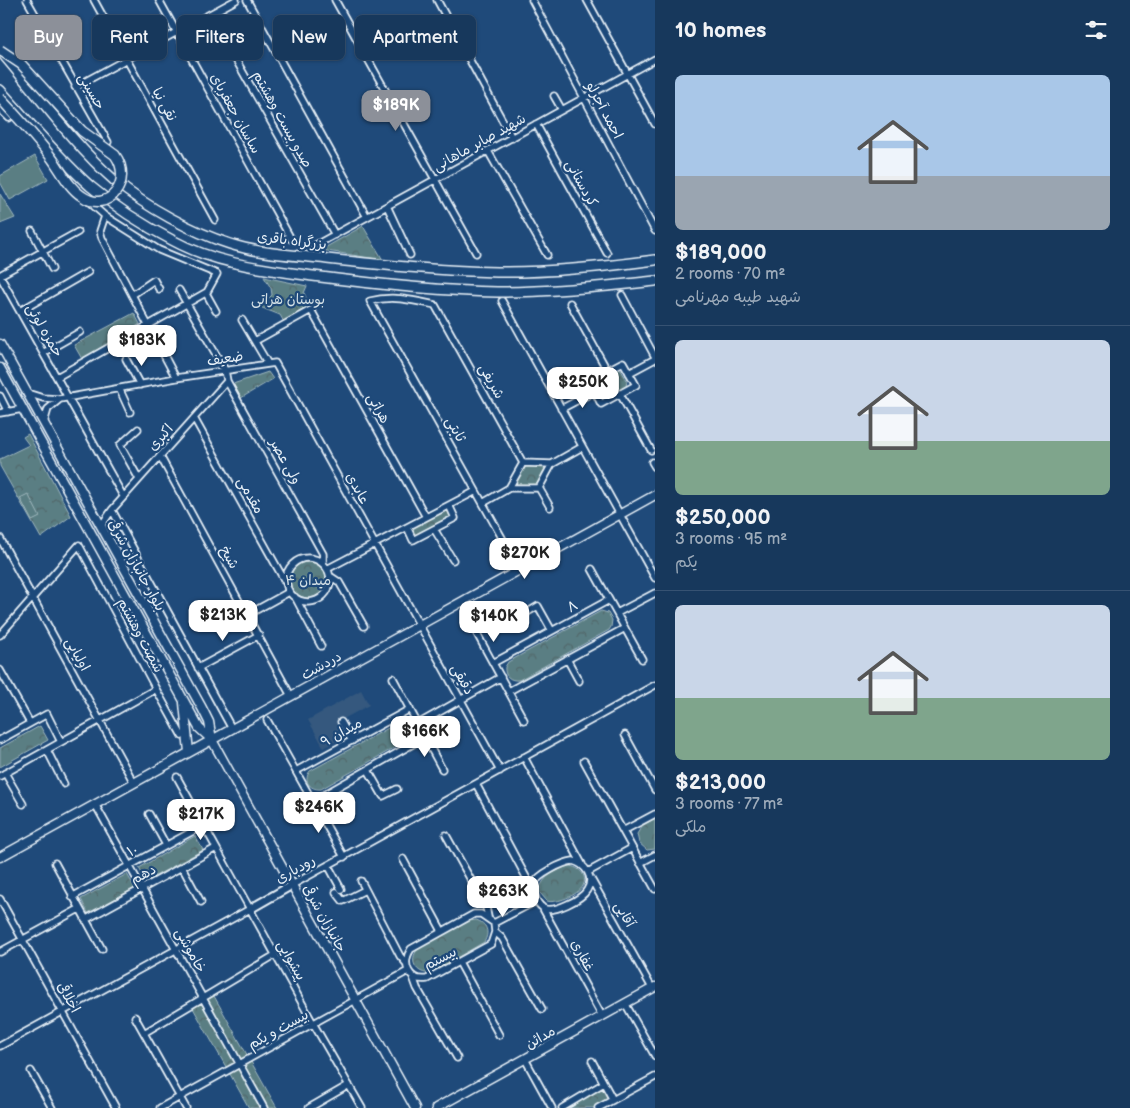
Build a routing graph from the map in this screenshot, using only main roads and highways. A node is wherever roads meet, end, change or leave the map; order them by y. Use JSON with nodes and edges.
{"nodes":[{"id":1,"x":0,"y":50,"type":"edge"},
{"id":2,"x":0,"y":90,"type":"edge"},
{"id":3,"x":0,"y":98,"type":"edge"},
{"id":4,"x":655,"y":260,"type":"edge"},
{"id":5,"x":655,"y":280,"type":"edge"},
{"id":6,"x":0,"y":344,"type":"edge"},
{"id":7,"x":0,"y":368,"type":"edge"},
{"id":8,"x":655,"y":495,"type":"edge"},
{"id":9,"x":184,"y":699,"type":"junction"},
{"id":10,"x":212,"y":740,"type":"junction"},
{"id":11,"x":189,"y":752,"type":"junction"},
{"id":12,"x":0,"y":857,"type":"edge"},
{"id":13,"x":654,"y":987,"type":"edge"},
{"id":14,"x":416,"y":1108,"type":"edge"},
{"id":15,"x":436,"y":1108,"type":"edge"}],
"edges":[{"from":1,"to":3,"type":"highway","bridge":true},
{"from":1,"to":4,"type":"highway","name":"بزرگراه باقری"},
{"from":2,"to":5,"type":"highway"},
{"from":6,"to":10,"type":"main road","name":"بلوار جانبازان شرقی"},
{"from":7,"to":9,"type":"main road","name":"بلوار جانبازان شرقی"},
{"from":8,"to":10,"type":"main road","name":"دردشت"},
{"from":9,"to":10,"type":"main road","name":"بلوار جانبازان شرقی"},
{"from":9,"to":11,"type":"main road"},
{"from":10,"to":11,"type":"main road","name":"دردشت"},
{"from":10,"to":14,"type":"main road","name":"جانبازان شرقی"},
{"from":11,"to":12,"type":"main road","name":"دردشت"},
{"from":13,"to":15,"type":"main road","name":"مدائن"}]}
